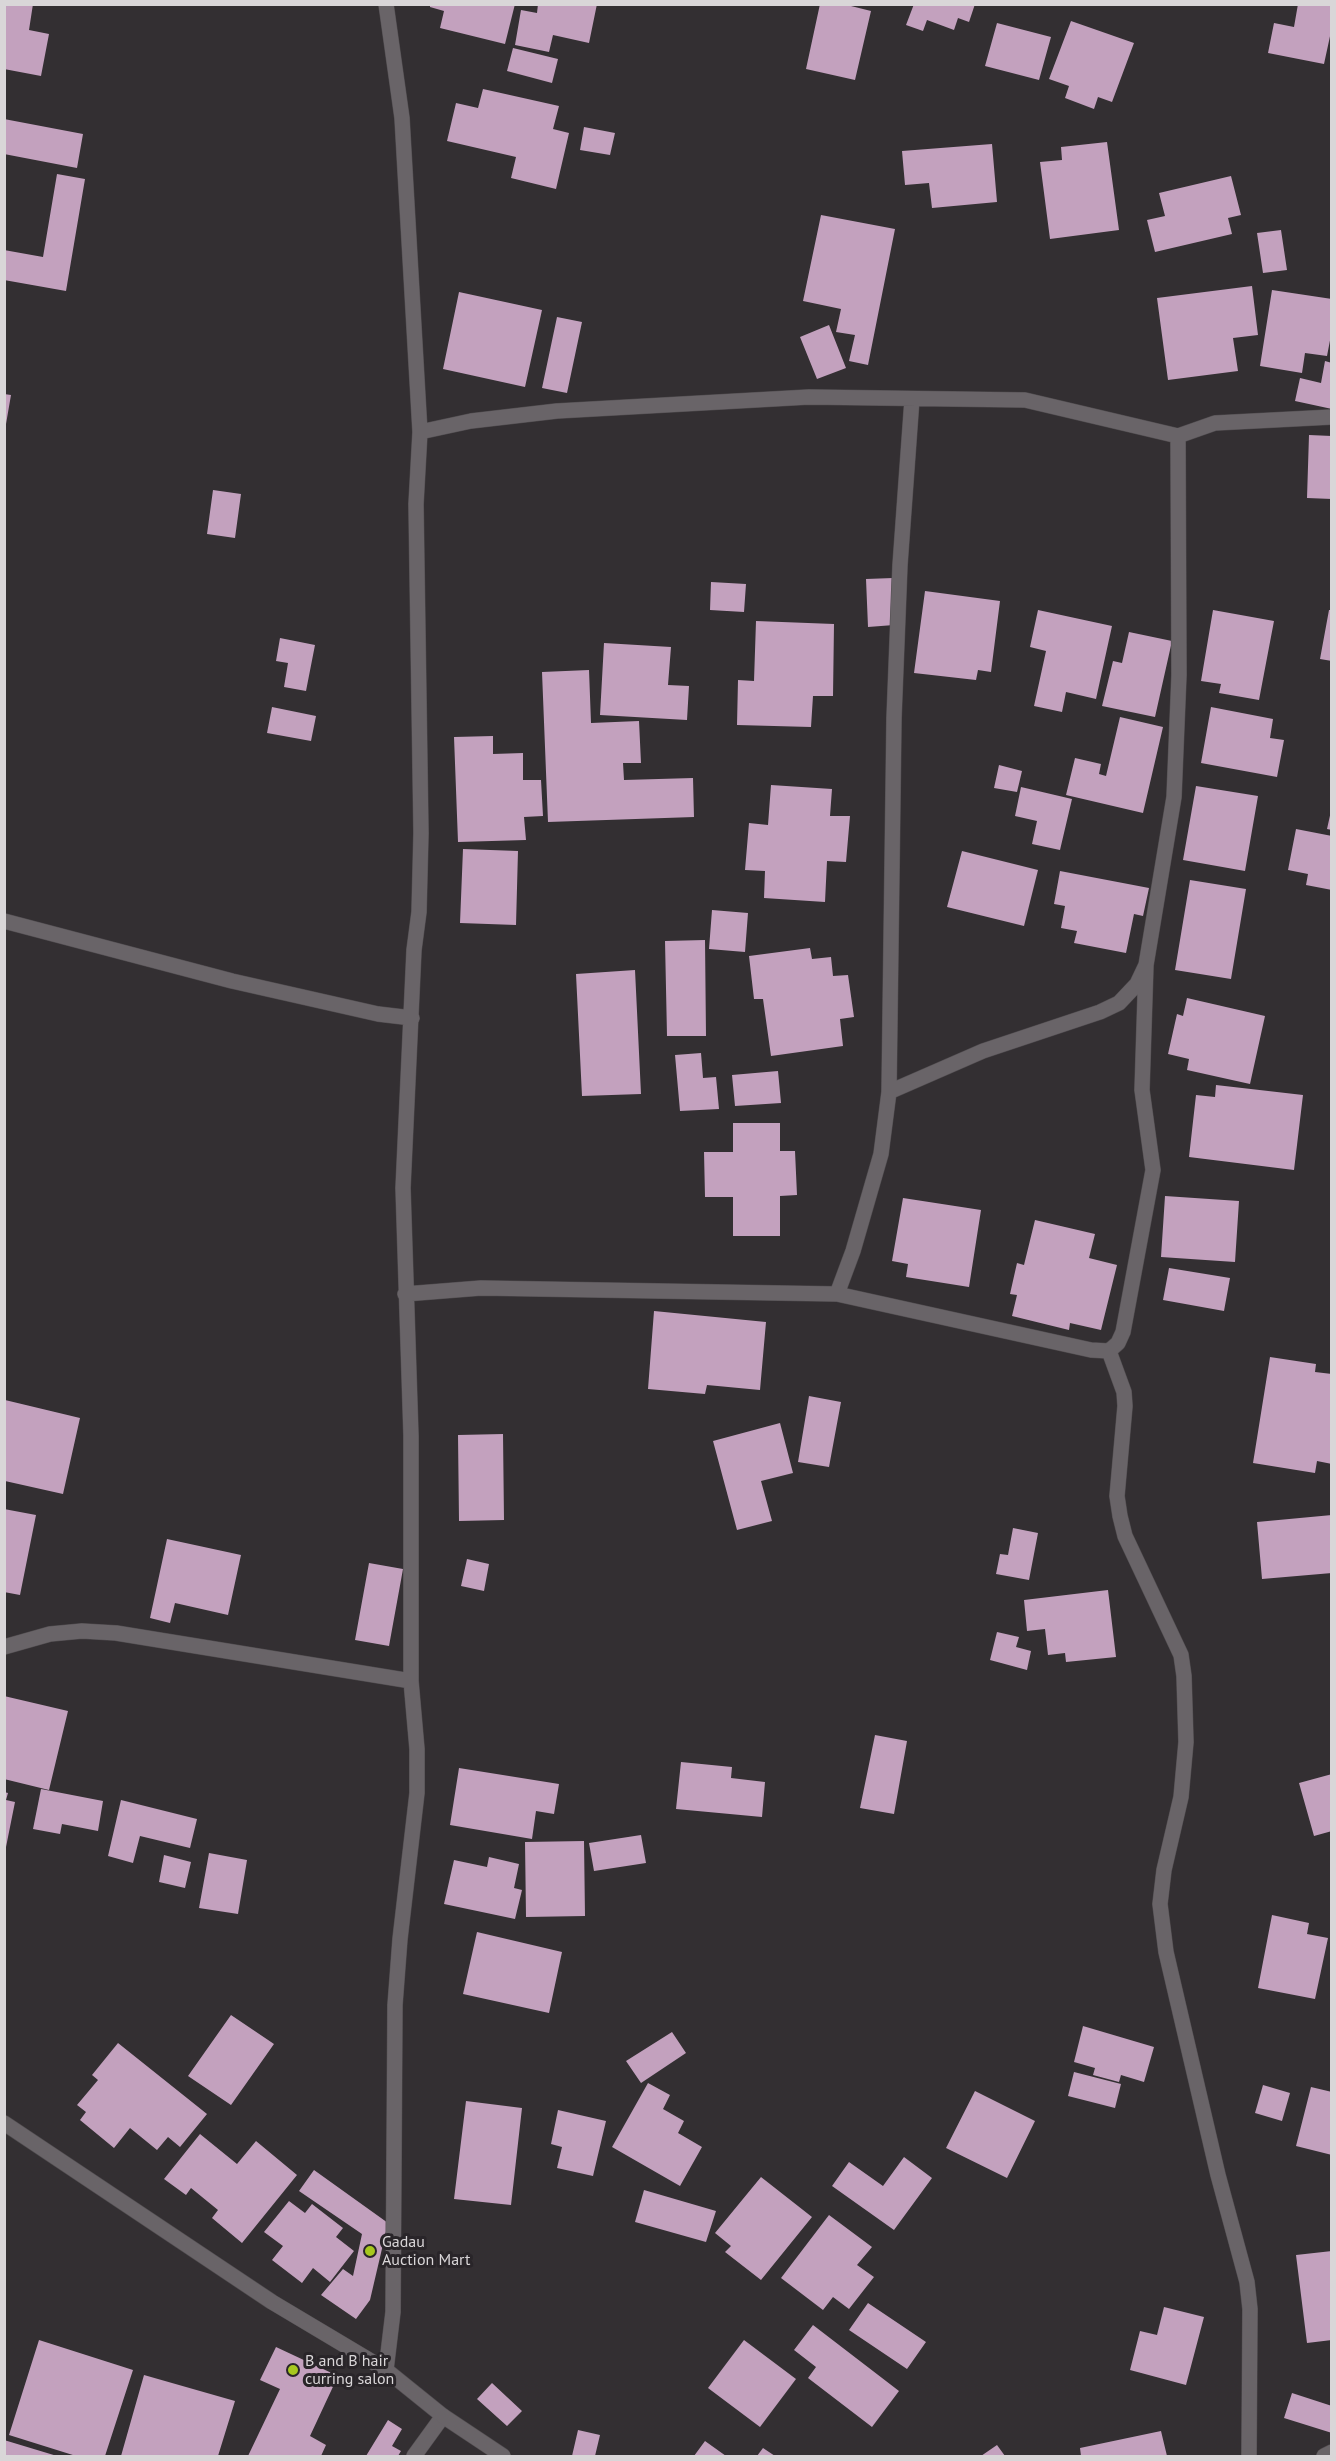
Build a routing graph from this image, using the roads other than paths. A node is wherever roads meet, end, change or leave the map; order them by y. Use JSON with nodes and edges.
{"nodes":[{"id":1,"x":386,"y":4,"type":"edge"},
{"id":2,"x":912,"y":399,"type":"junction"},
{"id":3,"x":1332,"y":417,"type":"edge"},
{"id":4,"x":420,"y":432,"type":"junction"},
{"id":5,"x":1178,"y":436,"type":"junction"},
{"id":6,"x":4,"y":921,"type":"edge"},
{"id":7,"x":1146,"y":965,"type":"junction"},
{"id":8,"x":412,"y":1018,"type":"junction"},
{"id":9,"x":889,"y":1092,"type":"junction"},
{"id":10,"x":405,"y":1294,"type":"junction"},
{"id":11,"x":837,"y":1294,"type":"junction"},
{"id":12,"x":1109,"y":1351,"type":"junction"},
{"id":13,"x":4,"y":1647,"type":"edge"},
{"id":14,"x":411,"y":1681,"type":"junction"},
{"id":15,"x":4,"y":2123,"type":"edge"},
{"id":16,"x":386,"y":2370,"type":"junction"},
{"id":17,"x":443,"y":2416,"type":"junction"},
{"id":18,"x":1332,"y":2452,"type":"edge"},
{"id":19,"x":414,"y":2457,"type":"edge"},
{"id":20,"x":503,"y":2457,"type":"edge"},
{"id":21,"x":1250,"y":2457,"type":"edge"},
{"id":22,"x":1324,"y":2457,"type":"edge"}],
"edges":[{"from":1,"to":4,"type":"street"},
{"from":2,"to":4,"type":"street"},
{"from":2,"to":5,"type":"street"},
{"from":2,"to":9,"type":"street"},
{"from":3,"to":5,"type":"street"},
{"from":4,"to":8,"type":"street"},
{"from":5,"to":7,"type":"street"},
{"from":6,"to":8,"type":"street"},
{"from":7,"to":9,"type":"street"},
{"from":7,"to":12,"type":"street"},
{"from":8,"to":10,"type":"street"},
{"from":9,"to":11,"type":"street"},
{"from":10,"to":11,"type":"street"},
{"from":10,"to":14,"type":"street"},
{"from":11,"to":12,"type":"street"},
{"from":12,"to":21,"type":"street"},
{"from":13,"to":14,"type":"street"},
{"from":14,"to":16,"type":"street"},
{"from":15,"to":16,"type":"street"},
{"from":16,"to":17,"type":"street"},
{"from":17,"to":19,"type":"street"},
{"from":17,"to":20,"type":"street"},
{"from":18,"to":22,"type":"street"}]}
